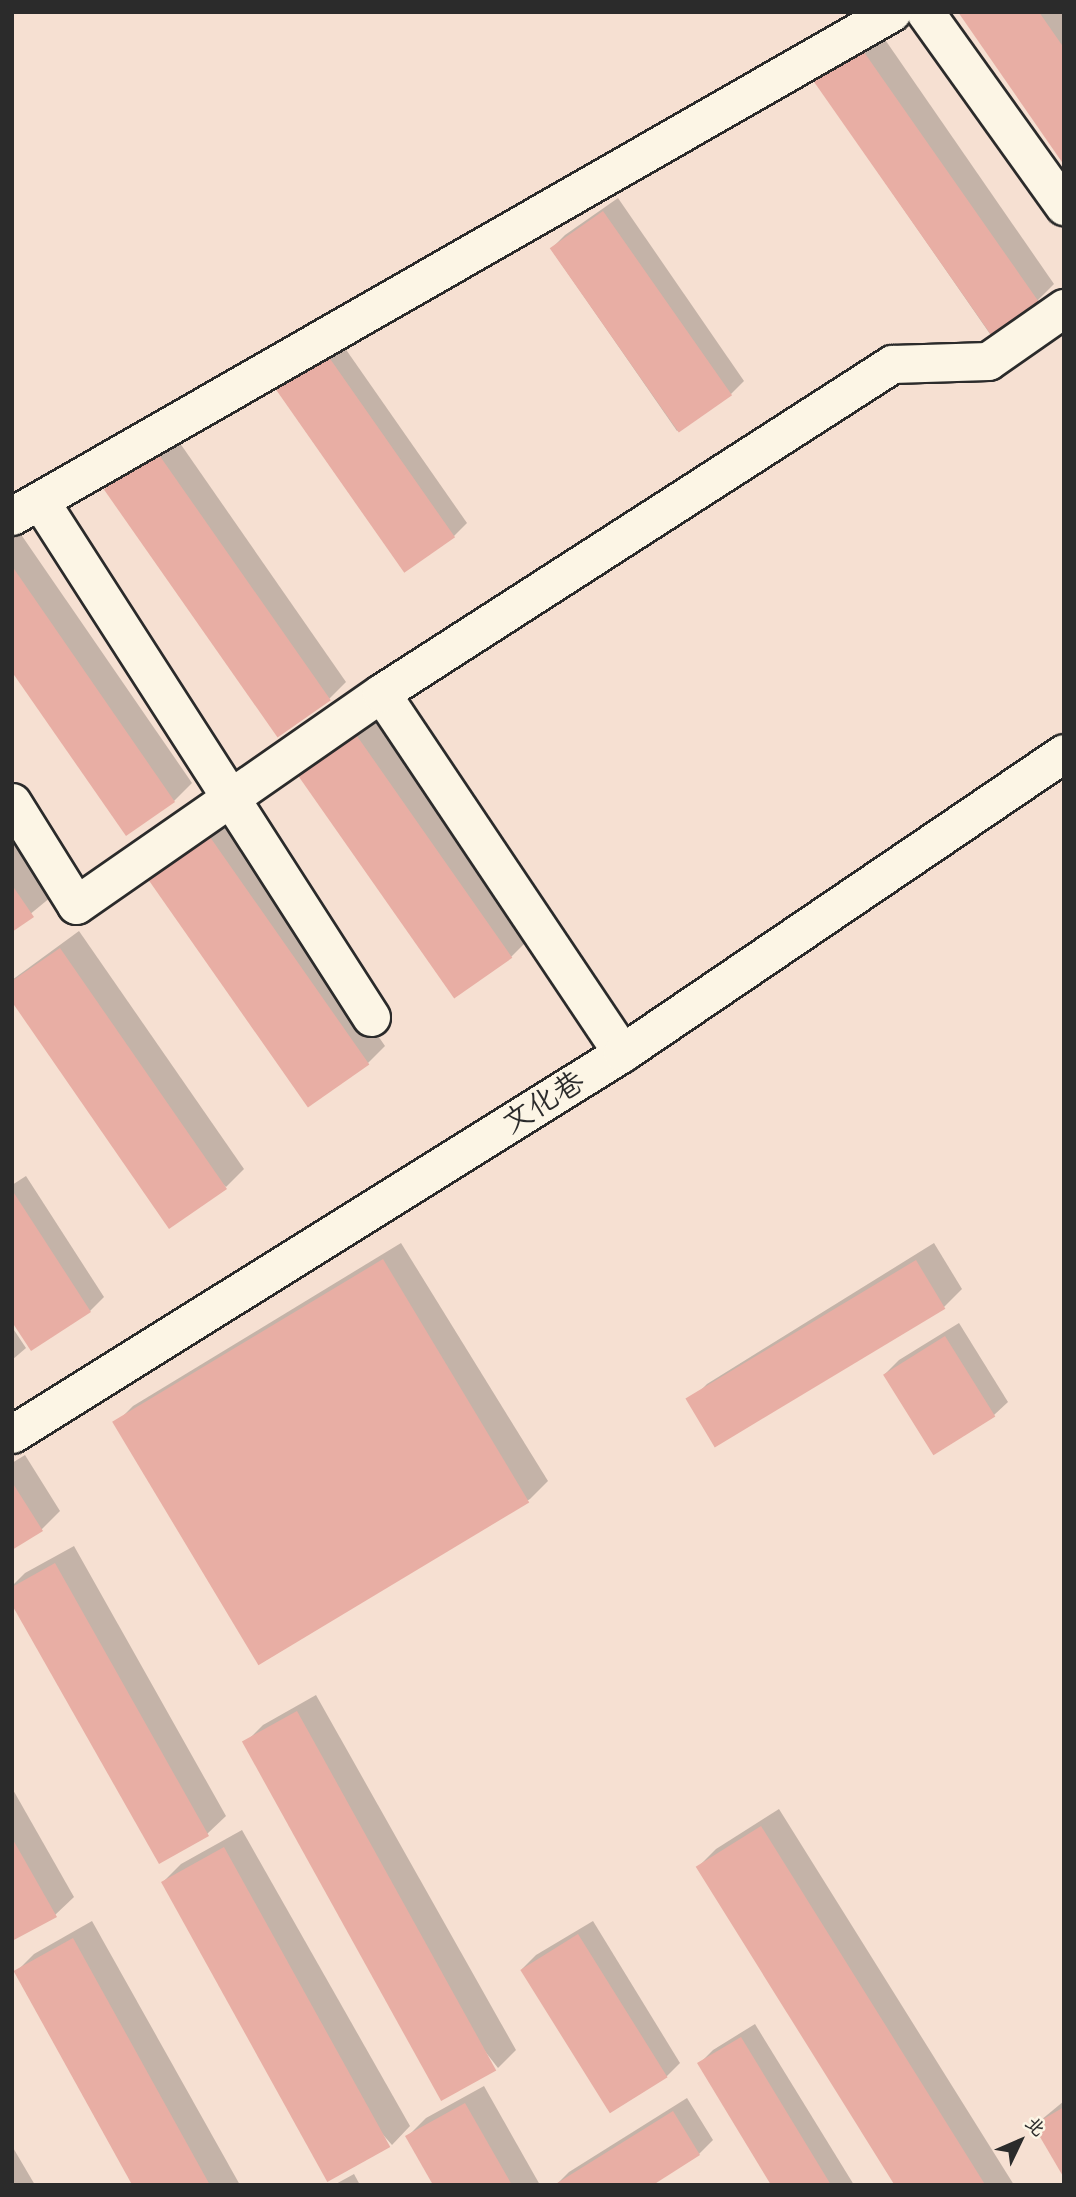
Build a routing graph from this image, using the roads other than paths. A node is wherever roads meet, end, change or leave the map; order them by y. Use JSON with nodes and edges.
{"nodes":[{"id":1,"x":892,"y":12,"type":"edge"},
{"id":2,"x":925,"y":12,"type":"edge"},
{"id":3,"x":1064,"y":206,"type":"edge"},
{"id":4,"x":1064,"y":307,"type":"edge"},
{"id":5,"x":26,"y":508,"type":"edge"},
{"id":6,"x":381,"y":693,"type":"junction"},
{"id":7,"x":1064,"y":753,"type":"edge"},
{"id":8,"x":229,"y":796,"type":"junction"},
{"id":9,"x":12,"y":802,"type":"edge"},
{"id":10,"x":371,"y":1017,"type":"dead end"},
{"id":11,"x":622,"y":1053,"type":"junction"},
{"id":12,"x":12,"y":1434,"type":"edge"}],
"edges":[{"from":1,"to":5,"type":"street"},
{"from":2,"to":3,"type":"street"},
{"from":4,"to":6,"type":"street"},
{"from":5,"to":8,"type":"street"},
{"from":6,"to":8,"type":"street"},
{"from":6,"to":11,"type":"street"},
{"from":7,"to":11,"type":"street","name":"文化巷"},
{"from":8,"to":9,"type":"street"},
{"from":8,"to":10,"type":"street"},
{"from":11,"to":12,"type":"street","name":"文化巷"}]}
